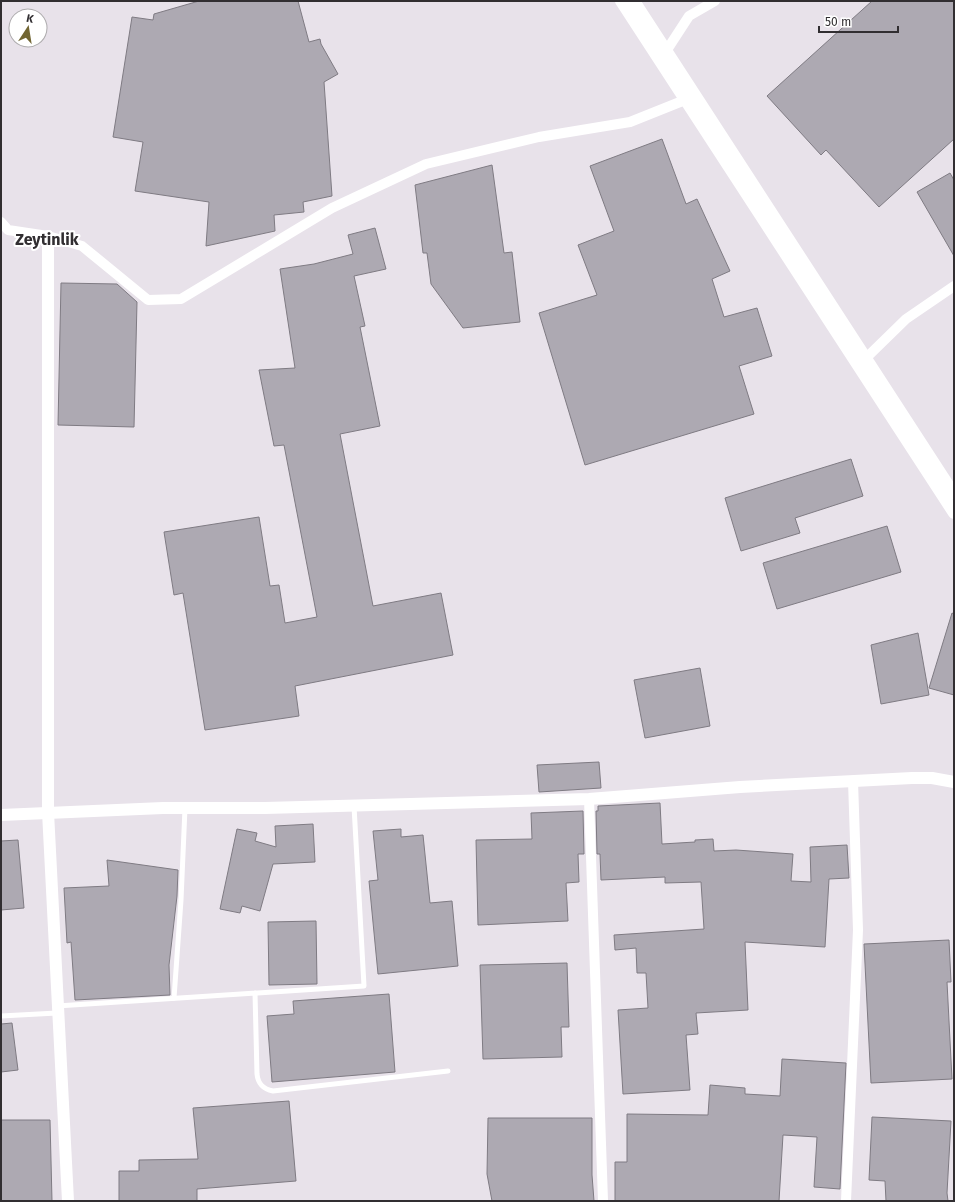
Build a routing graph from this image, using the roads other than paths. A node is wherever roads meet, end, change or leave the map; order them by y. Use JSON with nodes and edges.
{"nodes":[{"id":1,"x":621,"y":1,"type":"edge"},
{"id":2,"x":634,"y":1,"type":"edge"},
{"id":3,"x":715,"y":1,"type":"edge"},
{"id":4,"x":664,"y":56,"type":"junction"},
{"id":5,"x":685,"y":100,"type":"junction"},
{"id":6,"x":1,"y":222,"type":"edge"},
{"id":7,"x":48,"y":236,"type":"junction"},
{"id":8,"x":954,"y":286,"type":"edge"},
{"id":9,"x":866,"y":359,"type":"junction"},
{"id":10,"x":954,"y":494,"type":"edge"},
{"id":11,"x":954,"y":513,"type":"edge"},
{"id":12,"x":853,"y":782,"type":"junction"},
{"id":13,"x":954,"y":782,"type":"edge"},
{"id":14,"x":589,"y":799,"type":"junction"},
{"id":15,"x":354,"y":806,"type":"junction"},
{"id":16,"x":185,"y":808,"type":"junction"},
{"id":17,"x":48,"y":812,"type":"junction"},
{"id":18,"x":1,"y":815,"type":"edge"},
{"id":19,"x":255,"y":993,"type":"junction"},
{"id":20,"x":174,"y":998,"type":"junction"},
{"id":21,"x":57,"y":1009,"type":"junction"},
{"id":22,"x":1,"y":1016,"type":"edge"},
{"id":23,"x":448,"y":1071,"type":"dead end"},
{"id":24,"x":68,"y":1201,"type":"edge"},
{"id":25,"x":603,"y":1201,"type":"edge"},
{"id":26,"x":846,"y":1201,"type":"edge"}],
"edges":[{"from":1,"to":4,"type":"street"},
{"from":2,"to":4,"type":"street"},
{"from":3,"to":4,"type":"street"},
{"from":4,"to":5,"type":"street"},
{"from":4,"to":9,"type":"street"},
{"from":5,"to":7,"type":"street"},
{"from":5,"to":11,"type":"street"},
{"from":6,"to":7,"type":"street"},
{"from":7,"to":17,"type":"street"},
{"from":8,"to":9,"type":"street"},
{"from":9,"to":10,"type":"street"},
{"from":12,"to":13,"type":"street"},
{"from":12,"to":14,"type":"street"},
{"from":12,"to":26,"type":"street"},
{"from":14,"to":15,"type":"street"},
{"from":14,"to":25,"type":"street"},
{"from":15,"to":16,"type":"street"},
{"from":15,"to":19,"type":"lane"},
{"from":16,"to":17,"type":"street"},
{"from":16,"to":20,"type":"lane"},
{"from":17,"to":18,"type":"street"},
{"from":17,"to":21,"type":"street"},
{"from":19,"to":20,"type":"lane"},
{"from":19,"to":23,"type":"lane"},
{"from":20,"to":21,"type":"lane"},
{"from":21,"to":22,"type":"lane"},
{"from":21,"to":24,"type":"street"}]}
